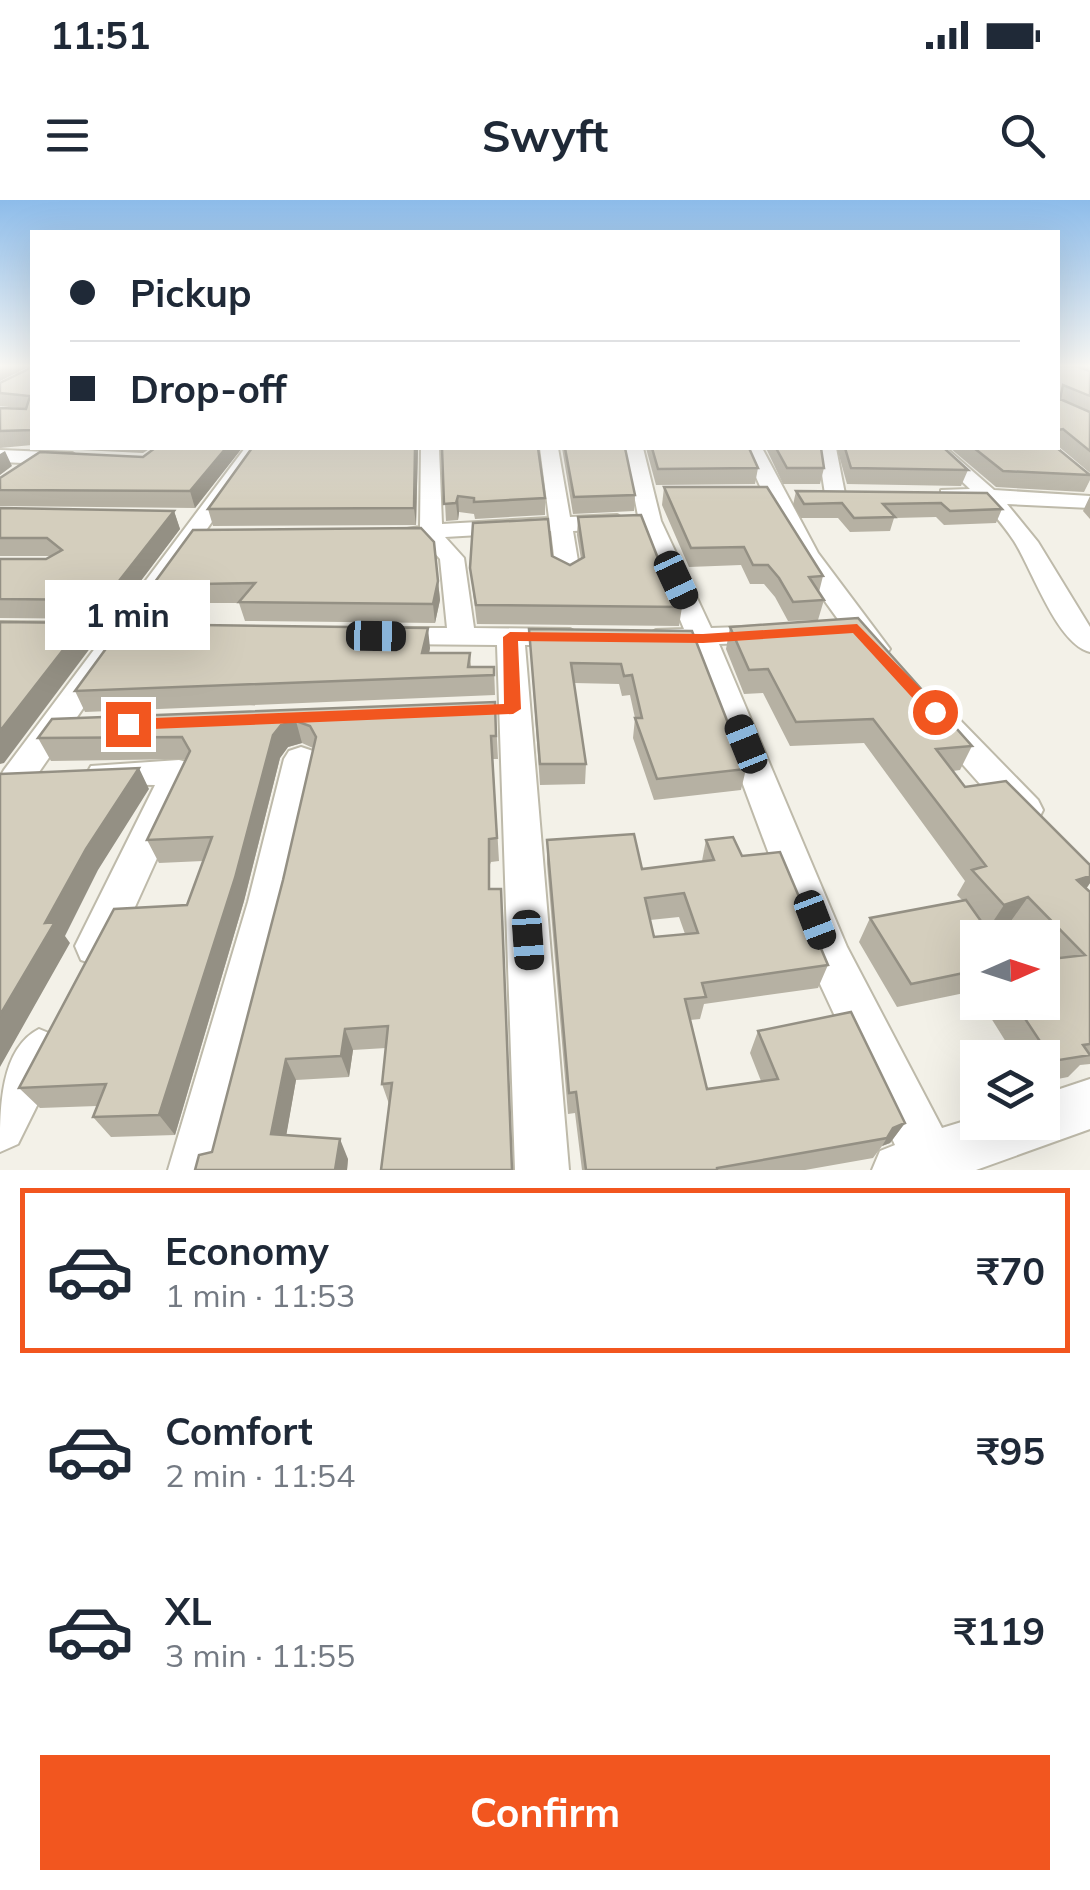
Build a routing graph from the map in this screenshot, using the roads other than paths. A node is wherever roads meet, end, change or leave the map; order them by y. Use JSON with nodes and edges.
{"nodes":[{"id":1,"x":252,"y":450,"type":"edge"},
{"id":2,"x":430,"y":450,"type":"edge"},
{"id":3,"x":548,"y":450,"type":"edge"},
{"id":4,"x":635,"y":450,"type":"edge"},
{"id":5,"x":753,"y":450,"type":"edge"},
{"id":6,"x":827,"y":450,"type":"edge"},
{"id":7,"x":938,"y":450,"type":"edge"},
{"id":8,"x":49,"y":453,"type":"edge"},
{"id":9,"x":0,"y":456,"type":"edge"},
{"id":10,"x":96,"y":460,"type":"edge"},
{"id":11,"x":14,"y":479,"type":"edge"},
{"id":12,"x":763,"y":494,"type":"junction"},
{"id":13,"x":921,"y":494,"type":"edge"},
{"id":14,"x":989,"y":496,"type":"junction"},
{"id":15,"x":1090,"y":502,"type":"edge"},
{"id":16,"x":652,"y":504,"type":"junction"},
{"id":17,"x":557,"y":524,"type":"junction"},
{"id":18,"x":190,"y":525,"type":"junction"},
{"id":19,"x":431,"y":534,"type":"junction"},
{"id":20,"x":225,"y":537,"type":"edge"},
{"id":21,"x":360,"y":538,"type":"edge"},
{"id":22,"x":568,"y":573,"type":"edge"},
{"id":23,"x":857,"y":628,"type":"junction"},
{"id":24,"x":0,"y":630,"type":"edge"},
{"id":25,"x":125,"y":631,"type":"junction"},
{"id":26,"x":183,"y":632,"type":"edge"},
{"id":27,"x":357,"y":635,"type":"edge"},
{"id":28,"x":462,"y":636,"type":"junction"},
{"id":29,"x":510,"y":637,"type":"junction"},
{"id":30,"x":703,"y":639,"type":"junction"},
{"id":31,"x":1090,"y":644,"type":"edge"},
{"id":32,"x":896,"y":670,"type":"edge"},
{"id":33,"x":922,"y":698,"type":"edge"},
{"id":34,"x":89,"y":726,"type":"edge"},
{"id":35,"x":51,"y":728,"type":"junction"},
{"id":36,"x":301,"y":759,"type":"dead end"},
{"id":37,"x":8,"y":780,"type":"edge"},
{"id":38,"x":1051,"y":838,"type":"edge"},
{"id":39,"x":82,"y":972,"type":"edge"},
{"id":40,"x":54,"y":1023,"type":"edge"},
{"id":41,"x":1090,"y":1104,"type":"edge"},
{"id":42,"x":1060,"y":1115,"type":"edge"},
{"id":43,"x":0,"y":1126,"type":"edge"},
{"id":44,"x":993,"y":1140,"type":"edge"},
{"id":45,"x":921,"y":1167,"type":"edge"},
{"id":46,"x":194,"y":1170,"type":"edge"},
{"id":47,"x":542,"y":1170,"type":"edge"}],
"edges":[{"from":1,"to":18,"type":"street"},
{"from":2,"to":19,"type":"street"},
{"from":3,"to":17,"type":"street"},
{"from":4,"to":16,"type":"street"},
{"from":5,"to":12,"type":"street"},
{"from":6,"to":12,"type":"street"},
{"from":7,"to":14,"type":"street"},
{"from":8,"to":9,"type":"street"},
{"from":8,"to":10,"type":"street"},
{"from":8,"to":11,"type":"street"},
{"from":12,"to":23,"type":"street"},
{"from":13,"to":14,"type":"street"},
{"from":14,"to":15,"type":"street"},
{"from":14,"to":31,"type":"street"},
{"from":16,"to":17,"type":"street"},
{"from":16,"to":30,"type":"street"},
{"from":17,"to":19,"type":"street"},
{"from":17,"to":22,"type":"street"},
{"from":18,"to":20,"type":"street"},
{"from":18,"to":25,"type":"street"},
{"from":19,"to":21,"type":"street"},
{"from":19,"to":28,"type":"street"},
{"from":23,"to":30,"type":"street"},
{"from":23,"to":32,"type":"street"},
{"from":24,"to":25,"type":"street"},
{"from":25,"to":26,"type":"street"},
{"from":25,"to":35,"type":"street"},
{"from":27,"to":28,"type":"street"},
{"from":28,"to":29,"type":"street"},
{"from":29,"to":30,"type":"street"},
{"from":29,"to":47,"type":"street"},
{"from":30,"to":45,"type":"street"},
{"from":33,"to":38,"type":"street"},
{"from":34,"to":35,"type":"street"},
{"from":35,"to":37,"type":"street"},
{"from":36,"to":46,"type":"street"},
{"from":37,"to":39,"type":"street"},
{"from":40,"to":43,"type":"street"},
{"from":41,"to":42,"type":"street"},
{"from":44,"to":45,"type":"street"}]}
